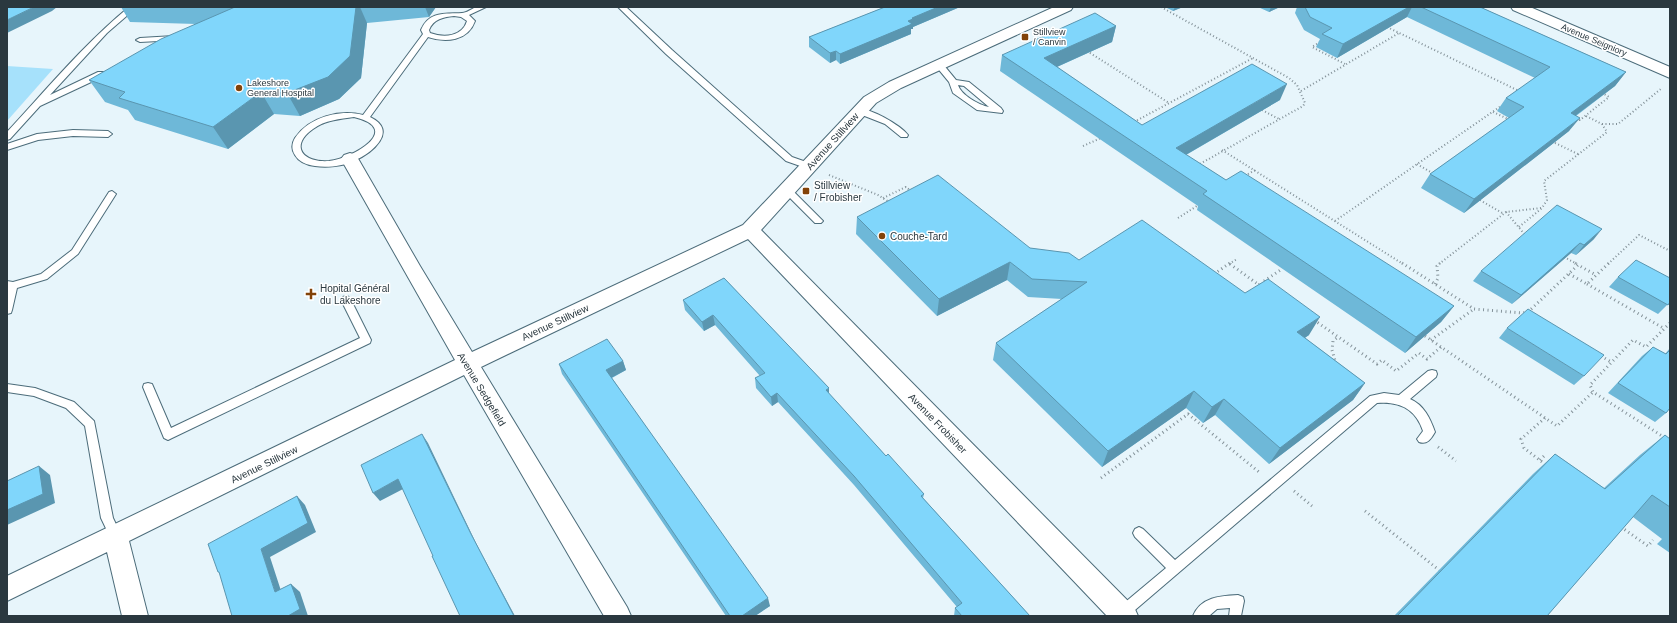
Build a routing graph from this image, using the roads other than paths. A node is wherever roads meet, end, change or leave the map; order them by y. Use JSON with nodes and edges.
{"nodes":[{"id":1,"x":133,"y":7,"type":"edge"},
{"id":2,"x":482,"y":7,"type":"edge"},
{"id":3,"x":622,"y":7,"type":"edge"},
{"id":4,"x":1066,"y":7,"type":"edge"},
{"id":5,"x":1518,"y":7,"type":"edge"},
{"id":6,"x":464,"y":15,"type":"junction"},
{"id":7,"x":427,"y":34,"type":"junction"},
{"id":8,"x":140,"y":40,"type":"dead end"},
{"id":9,"x":156,"y":48,"type":"edge"},
{"id":10,"x":939,"y":65,"type":"junction"},
{"id":11,"x":106,"y":72,"type":"edge"},
{"id":12,"x":1667,"y":79,"type":"edge"},
{"id":13,"x":35,"y":105,"type":"junction"},
{"id":14,"x":860,"y":111,"type":"junction"},
{"id":15,"x":999,"y":111,"type":"dead end"},
{"id":16,"x":366,"y":116,"type":"junction"},
{"id":17,"x":108,"y":134,"type":"dead end"},
{"id":18,"x":904,"y":135,"type":"dead end"},
{"id":19,"x":7,"y":137,"type":"edge"},
{"id":20,"x":7,"y":147,"type":"edge"},
{"id":21,"x":350,"y":160,"type":"junction"},
{"id":22,"x":817,"y":169,"type":"junction"},
{"id":23,"x":787,"y":190,"type":"junction"},
{"id":24,"x":112,"y":194,"type":"dead end"},
{"id":25,"x":818,"y":221,"type":"dead end"},
{"id":26,"x":750,"y":230,"type":"junction"},
{"id":27,"x":10,"y":286,"type":"edge"},
{"id":28,"x":346,"y":300,"type":"dead end"},
{"id":29,"x":7,"y":310,"type":"edge"},
{"id":30,"x":467,"y":364,"type":"junction"},
{"id":31,"x":1432,"y":374,"type":"dead end"},
{"id":32,"x":148,"y":387,"type":"dead end"},
{"id":33,"x":7,"y":388,"type":"edge"},
{"id":34,"x":1402,"y":399,"type":"junction"},
{"id":35,"x":1423,"y":439,"type":"dead end"},
{"id":36,"x":1139,"y":533,"type":"dead end"},
{"id":37,"x":116,"y":537,"type":"junction"},
{"id":38,"x":1174,"y":568,"type":"junction"},
{"id":39,"x":7,"y":589,"type":"edge"},
{"id":40,"x":1124,"y":614,"type":"edge"},
{"id":41,"x":135,"y":616,"type":"edge"},
{"id":42,"x":618,"y":616,"type":"edge"},
{"id":43,"x":1199,"y":616,"type":"edge"},
{"id":44,"x":1235,"y":616,"type":"edge"}],
"edges":[{"from":1,"to":13,"type":"lane"},
{"from":2,"to":6,"type":"lane"},
{"from":3,"to":22,"type":"lane"},
{"from":4,"to":10,"type":"street","name":"Avenue Stillview"},
{"from":5,"to":12,"type":"street","name":"Avenue Seigniory"},
{"from":6,"to":7,"type":"lane"},
{"from":6,"to":7,"type":"lane"},
{"from":7,"to":16,"type":"lane"},
{"from":8,"to":9,"type":"lane"},
{"from":10,"to":14,"type":"street","name":"Avenue Stillview"},
{"from":10,"to":15,"type":"lane"},
{"from":11,"to":13,"type":"lane"},
{"from":13,"to":19,"type":"lane"},
{"from":14,"to":18,"type":"lane"},
{"from":14,"to":22,"type":"street","name":"Avenue Stillview"},
{"from":16,"to":21,"type":"lane"},
{"from":16,"to":21,"type":"lane"},
{"from":17,"to":20,"type":"lane"},
{"from":21,"to":30,"type":"street","name":"Avenue Sedgefield"},
{"from":22,"to":23,"type":"street","name":"Avenue Stillview"},
{"from":23,"to":25,"type":"lane"},
{"from":23,"to":26,"type":"street","name":"Avenue Stillview"},
{"from":24,"to":27,"type":"lane"},
{"from":26,"to":30,"type":"street","name":"Avenue Stillview"},
{"from":26,"to":40,"type":"street","name":"Avenue Frobisher"},
{"from":27,"to":29,"type":"lane"},
{"from":28,"to":32,"type":"lane"},
{"from":30,"to":37,"type":"street","name":"Avenue Stillview"},
{"from":30,"to":42,"type":"street","name":"Avenue Sedgefield"},
{"from":31,"to":34,"type":"lane"},
{"from":33,"to":37,"type":"lane"},
{"from":34,"to":35,"type":"lane"},
{"from":34,"to":38,"type":"lane"},
{"from":36,"to":38,"type":"lane"},
{"from":37,"to":39,"type":"street","name":"Avenue Stillview"},
{"from":37,"to":41,"type":"street"},
{"from":38,"to":40,"type":"lane"},
{"from":43,"to":44,"type":"lane"}]}
